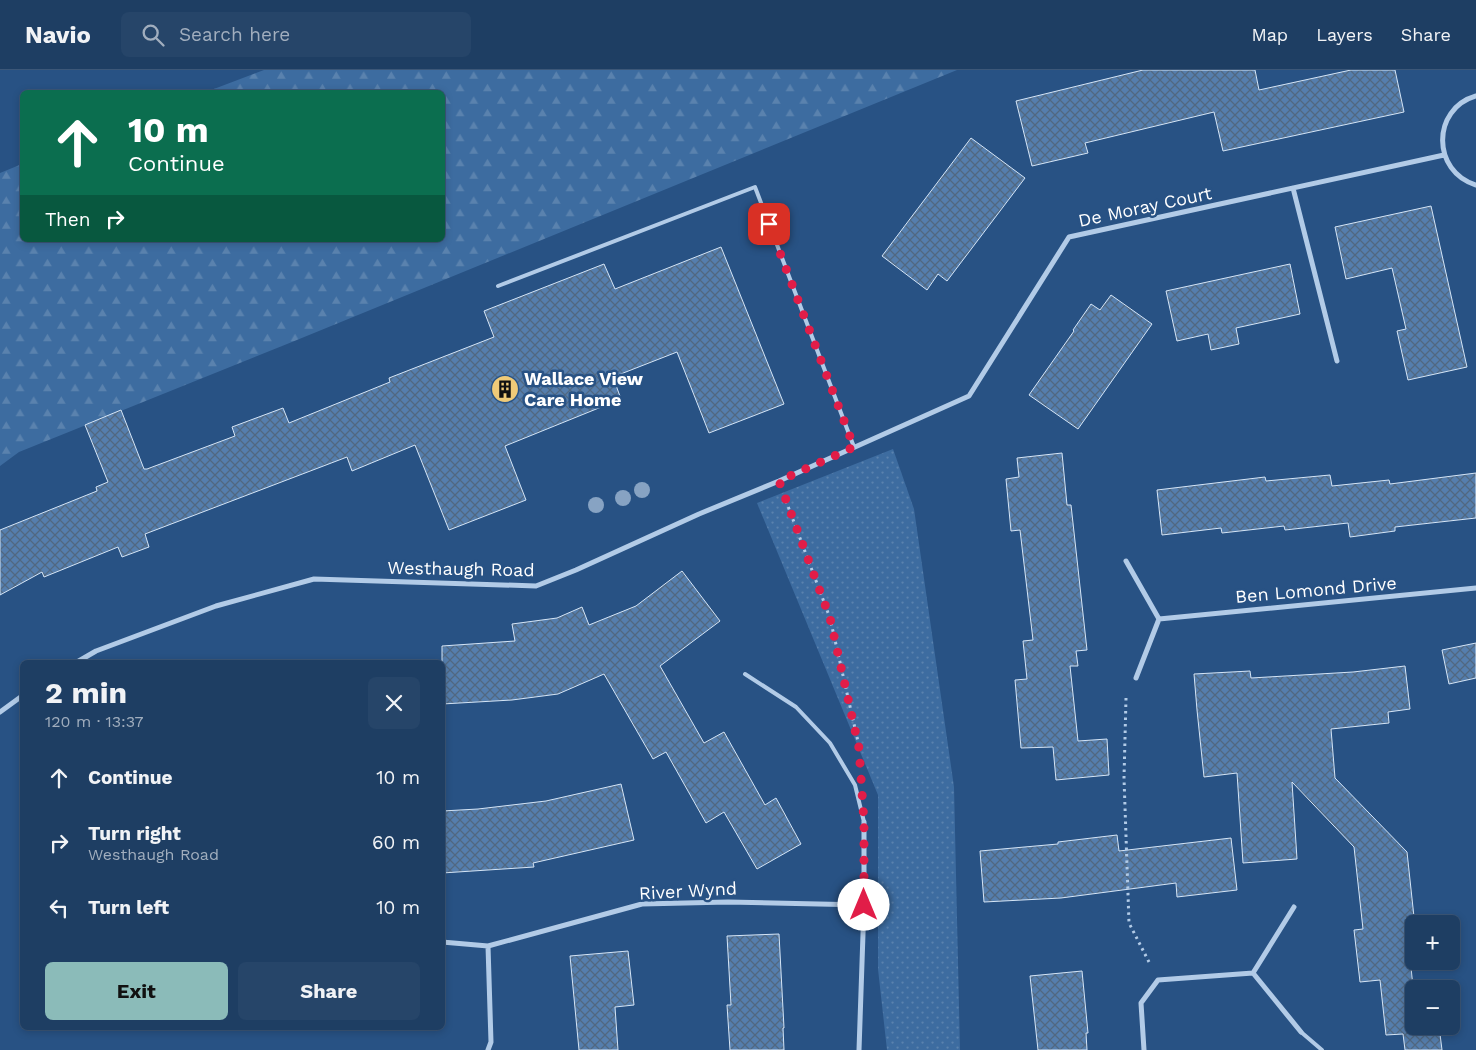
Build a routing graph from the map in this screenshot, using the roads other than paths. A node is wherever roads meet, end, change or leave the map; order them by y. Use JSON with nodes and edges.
{"nodes":[{"id":1,"x":1476,"y":96,"type":"edge"},
{"id":2,"x":1444,"y":155,"type":"junction"},
{"id":3,"x":1476,"y":185,"type":"edge"},
{"id":4,"x":1293,"y":188,"type":"junction"},
{"id":5,"x":498,"y":286,"type":"dead end"},
{"id":6,"x":1337,"y":361,"type":"dead end"},
{"id":7,"x":969,"y":396,"type":"joint"},
{"id":8,"x":854,"y":447,"type":"junction"},
{"id":9,"x":1126,"y":561,"type":"dead end"},
{"id":10,"x":1476,"y":588,"type":"edge"},
{"id":11,"x":1159,"y":619,"type":"junction"},
{"id":12,"x":80,"y":660,"type":"edge"},
{"id":13,"x":745,"y":674,"type":"dead end"},
{"id":14,"x":1136,"y":678,"type":"road end"},
{"id":15,"x":20,"y":697,"type":"edge"},
{"id":16,"x":0,"y":712,"type":"edge"},
{"id":17,"x":864,"y":822,"type":"joint"},
{"id":18,"x":864,"y":905,"type":"junction"},
{"id":19,"x":1294,"y":907,"type":"dead end"},
{"id":20,"x":445,"y":942,"type":"edge"},
{"id":21,"x":488,"y":946,"type":"junction"},
{"id":22,"x":1253,"y":973,"type":"junction"},
{"id":23,"x":1301,"y":1032,"type":"joint"},
{"id":24,"x":488,"y":1050,"type":"edge"},
{"id":25,"x":859,"y":1050,"type":"edge"},
{"id":26,"x":1144,"y":1050,"type":"edge"},
{"id":27,"x":1322,"y":1050,"type":"edge"}],
"edges":[{"from":1,"to":2,"type":"street"},
{"from":2,"to":3,"type":"street"},
{"from":2,"to":4,"type":"street","name":"De Moray Court"},
{"from":4,"to":6,"type":"street"},
{"from":4,"to":7,"type":"street","name":"De Moray Court"},
{"from":5,"to":8,"type":"lane"},
{"from":7,"to":8,"type":"street","name":"Westhaugh Road"},
{"from":8,"to":12,"type":"street","name":"Westhaugh Road"},
{"from":9,"to":11,"type":"street"},
{"from":10,"to":11,"type":"street","name":"Ben Lomond Drive"},
{"from":11,"to":14,"type":"street"},
{"from":13,"to":17,"type":"lane"},
{"from":15,"to":16,"type":"street"},
{"from":17,"to":18,"type":"street"},
{"from":18,"to":21,"type":"street","name":"River Wynd"},
{"from":18,"to":25,"type":"street"},
{"from":19,"to":22,"type":"street"},
{"from":20,"to":21,"type":"street","name":"River Wynd"},
{"from":21,"to":24,"type":"street"},
{"from":22,"to":23,"type":"street"},
{"from":22,"to":26,"type":"street"},
{"from":23,"to":27,"type":"lane"}]}
